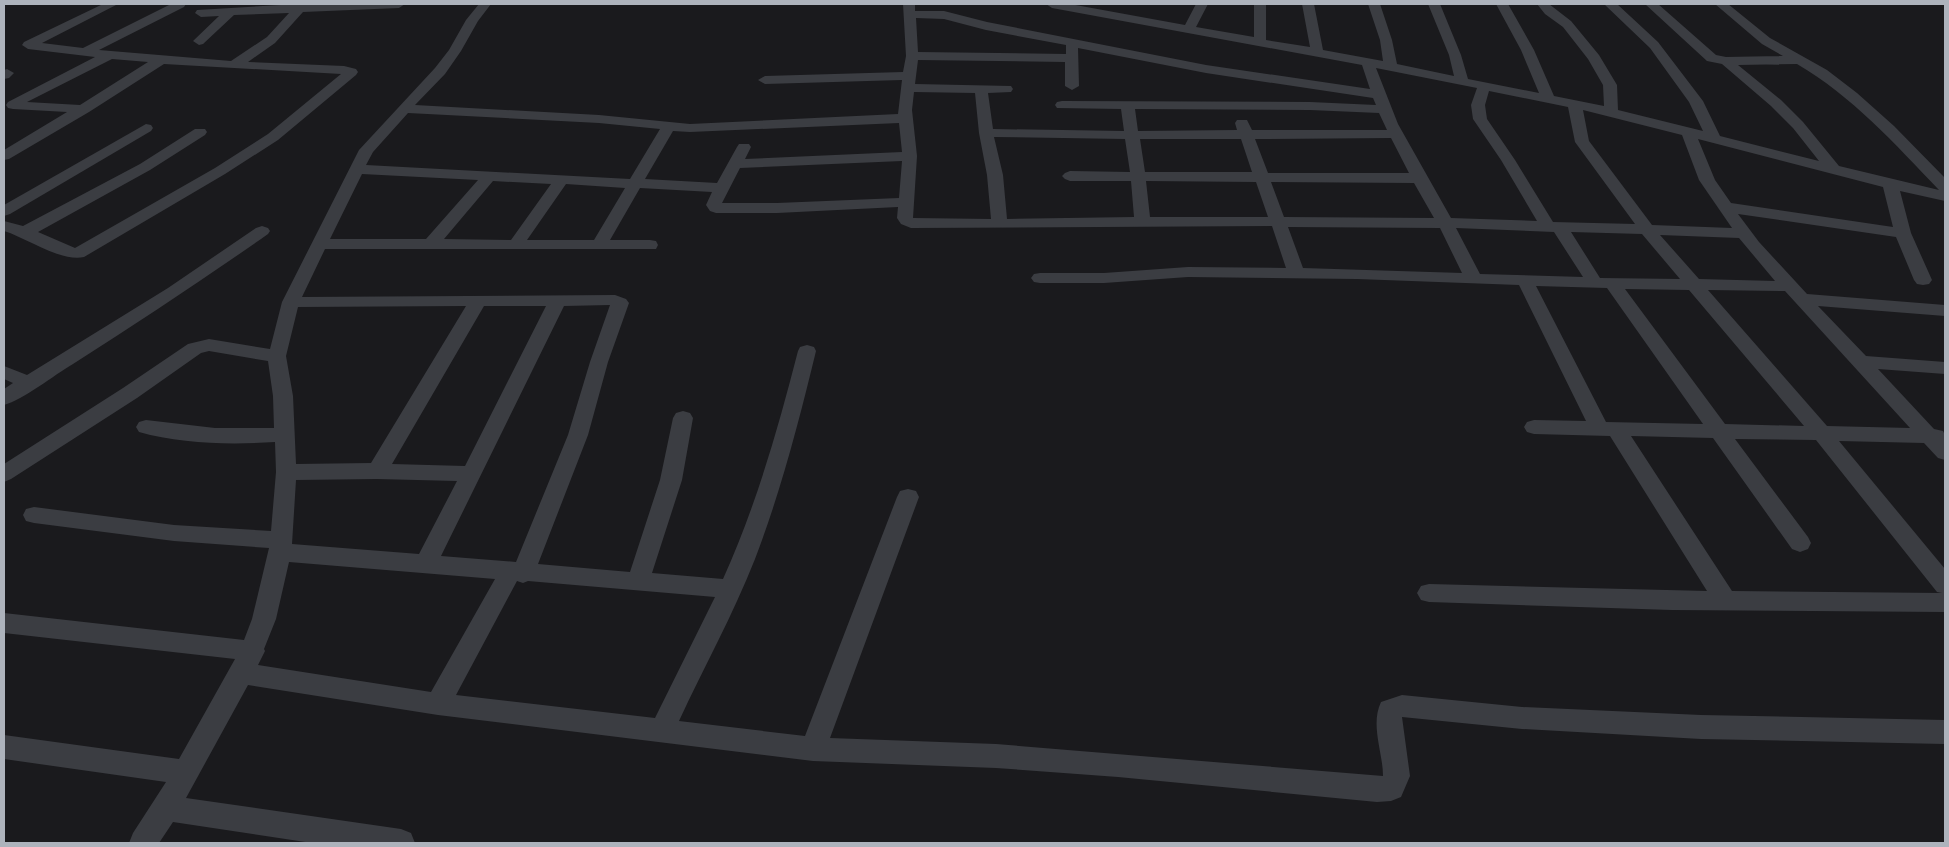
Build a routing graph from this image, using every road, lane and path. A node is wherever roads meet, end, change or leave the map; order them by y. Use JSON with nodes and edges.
{"nodes":[{"id":1,"x":112,"y":4,"type":"edge"},
{"id":2,"x":180,"y":4,"type":"edge"},
{"id":3,"x":394,"y":4,"type":"edge"},
{"id":4,"x":399,"y":4,"type":"edge"},
{"id":5,"x":485,"y":4,"type":"edge"},
{"id":6,"x":1052,"y":4,"type":"edge"},
{"id":7,"x":1141,"y":4,"type":"edge"},
{"id":8,"x":1202,"y":4,"type":"edge"},
{"id":9,"x":1260,"y":4,"type":"edge"},
{"id":10,"x":1308,"y":4,"type":"edge"},
{"id":11,"x":1374,"y":4,"type":"edge"},
{"id":12,"x":1434,"y":4,"type":"edge"},
{"id":13,"x":1502,"y":4,"type":"edge"},
{"id":14,"x":1543,"y":4,"type":"edge"},
{"id":15,"x":1610,"y":4,"type":"edge"},
{"id":16,"x":1651,"y":4,"type":"edge"},
{"id":17,"x":1721,"y":4,"type":"edge"},
{"id":18,"x":303,"y":6,"type":"edge"},
{"id":19,"x":909,"y":9,"type":"edge"},
{"id":20,"x":230,"y":12,"type":"junction"},
{"id":21,"x":201,"y":13,"type":"dead end"},
{"id":22,"x":1133,"y":19,"type":"junction"},
{"id":23,"x":1189,"y":29,"type":"junction"},
{"id":24,"x":199,"y":41,"type":"dead end"},
{"id":25,"x":1072,"y":42,"type":"junction"},
{"id":26,"x":1260,"y":42,"type":"junction"},
{"id":27,"x":85,"y":52,"type":"junction"},
{"id":28,"x":1317,"y":53,"type":"junction"},
{"id":29,"x":110,"y":55,"type":"junction"},
{"id":30,"x":912,"y":56,"type":"junction"},
{"id":31,"x":1072,"y":58,"type":"junction"},
{"id":32,"x":162,"y":59,"type":"junction"},
{"id":33,"x":1798,"y":60,"type":"junction"},
{"id":34,"x":1726,"y":61,"type":"junction"},
{"id":35,"x":1368,"y":62,"type":"junction"},
{"id":36,"x":234,"y":64,"type":"junction"},
{"id":37,"x":1391,"y":67,"type":"junction"},
{"id":38,"x":765,"y":80,"type":"dead end"},
{"id":39,"x":909,"y":82,"type":"junction"},
{"id":40,"x":1462,"y":82,"type":"junction"},
{"id":41,"x":1072,"y":86,"type":"dead end"},
{"id":42,"x":1484,"y":86,"type":"junction"},
{"id":43,"x":1006,"y":88,"type":"dead end"},
{"id":44,"x":981,"y":89,"type":"junction"},
{"id":45,"x":1377,"y":94,"type":"junction"},
{"id":46,"x":1548,"y":99,"type":"junction"},
{"id":47,"x":1062,"y":105,"type":"dead end"},
{"id":48,"x":1126,"y":105,"type":"junction"},
{"id":49,"x":1575,"y":105,"type":"junction"},
{"id":50,"x":23,"y":106,"type":"junction"},
{"id":51,"x":1237,"y":106,"type":"junction"},
{"id":52,"x":84,"y":108,"type":"junction"},
{"id":53,"x":405,"y":109,"type":"junction"},
{"id":54,"x":1383,"y":109,"type":"junction"},
{"id":55,"x":1611,"y":112,"type":"junction"},
{"id":56,"x":4,"y":117,"type":"edge"},
{"id":57,"x":906,"y":118,"type":"junction"},
{"id":58,"x":668,"y":127,"type":"junction"},
{"id":59,"x":146,"y":128,"type":"dead end"},
{"id":60,"x":200,"y":132,"type":"dead end"},
{"id":61,"x":1688,"y":132,"type":"junction"},
{"id":62,"x":986,"y":133,"type":"junction"},
{"id":63,"x":1394,"y":134,"type":"junction"},
{"id":64,"x":1131,"y":135,"type":"junction"},
{"id":65,"x":1246,"y":135,"type":"junction"},
{"id":66,"x":1714,"y":140,"type":"junction"},
{"id":67,"x":744,"y":147,"type":"dead end"},
{"id":68,"x":4,"y":156,"type":"edge"},
{"id":69,"x":910,"y":156,"type":"junction"},
{"id":70,"x":735,"y":164,"type":"junction"},
{"id":71,"x":358,"y":169,"type":"junction"},
{"id":72,"x":1834,"y":170,"type":"junction"},
{"id":73,"x":489,"y":176,"type":"junction"},
{"id":74,"x":1070,"y":176,"type":"dead end"},
{"id":75,"x":1138,"y":176,"type":"junction"},
{"id":76,"x":1261,"y":177,"type":"junction"},
{"id":77,"x":1419,"y":178,"type":"junction"},
{"id":78,"x":560,"y":180,"type":"junction"},
{"id":79,"x":635,"y":183,"type":"junction"},
{"id":80,"x":1890,"y":184,"type":"junction"},
{"id":81,"x":1945,"y":187,"type":"edge"},
{"id":82,"x":723,"y":188,"type":"junction"},
{"id":83,"x":1945,"y":196,"type":"edge"},
{"id":84,"x":906,"y":202,"type":"junction"},
{"id":85,"x":1726,"y":207,"type":"junction"},
{"id":86,"x":4,"y":211,"type":"edge"},
{"id":87,"x":1142,"y":222,"type":"junction"},
{"id":88,"x":1277,"y":222,"type":"junction"},
{"id":89,"x":999,"y":223,"type":"junction"},
{"id":90,"x":1445,"y":223,"type":"junction"},
{"id":91,"x":4,"y":226,"type":"edge"},
{"id":92,"x":1555,"y":228,"type":"junction"},
{"id":93,"x":262,"y":231,"type":"dead end"},
{"id":94,"x":1648,"y":231,"type":"junction"},
{"id":95,"x":25,"y":232,"type":"junction"},
{"id":96,"x":1744,"y":233,"type":"junction"},
{"id":97,"x":1903,"y":233,"type":"junction"},
{"id":98,"x":321,"y":244,"type":"junction"},
{"id":99,"x":431,"y":244,"type":"junction"},
{"id":100,"x":516,"y":244,"type":"junction"},
{"id":101,"x":599,"y":244,"type":"junction"},
{"id":102,"x":650,"y":245,"type":"dead end"},
{"id":103,"x":1297,"y":274,"type":"junction"},
{"id":104,"x":1040,"y":278,"type":"dead end"},
{"id":105,"x":1474,"y":279,"type":"junction"},
{"id":106,"x":1923,"y":280,"type":"dead end"},
{"id":107,"x":1525,"y":281,"type":"junction"},
{"id":108,"x":1603,"y":283,"type":"junction"},
{"id":109,"x":1695,"y":284,"type":"junction"},
{"id":110,"x":1790,"y":286,"type":"junction"},
{"id":111,"x":558,"y":300,"type":"junction"},
{"id":112,"x":1802,"y":300,"type":"junction"},
{"id":113,"x":478,"y":301,"type":"junction"},
{"id":114,"x":291,"y":302,"type":"junction"},
{"id":115,"x":1945,"y":310,"type":"edge"},
{"id":116,"x":807,"y":351,"type":"dead end"},
{"id":117,"x":277,"y":356,"type":"junction"},
{"id":118,"x":1861,"y":362,"type":"junction"},
{"id":119,"x":1945,"y":368,"type":"edge"},
{"id":120,"x":4,"y":372,"type":"edge"},
{"id":121,"x":29,"y":383,"type":"junction"},
{"id":122,"x":4,"y":398,"type":"edge"},
{"id":123,"x":683,"y":418,"type":"dead end"},
{"id":124,"x":146,"y":427,"type":"dead end"},
{"id":125,"x":1534,"y":427,"type":"dead end"},
{"id":126,"x":1608,"y":429,"type":"junction"},
{"id":127,"x":1719,"y":432,"type":"junction"},
{"id":128,"x":1820,"y":433,"type":"junction"},
{"id":129,"x":284,"y":434,"type":"junction"},
{"id":130,"x":1937,"y":436,"type":"edge"},
{"id":131,"x":1945,"y":453,"type":"edge"},
{"id":132,"x":378,"y":471,"type":"junction"},
{"id":133,"x":286,"y":472,"type":"junction"},
{"id":134,"x":4,"y":474,"type":"edge"},
{"id":135,"x":471,"y":474,"type":"junction"},
{"id":136,"x":908,"y":497,"type":"dead end"},
{"id":137,"x":34,"y":516,"type":"dead end"},
{"id":138,"x":1800,"y":543,"type":"dead end"},
{"id":139,"x":281,"y":546,"type":"junction"},
{"id":140,"x":425,"y":565,"type":"junction"},
{"id":141,"x":516,"y":573,"type":"junction"},
{"id":142,"x":638,"y":582,"type":"junction"},
{"id":143,"x":1945,"y":586,"type":"edge"},
{"id":144,"x":730,"y":589,"type":"junction"},
{"id":145,"x":1429,"y":592,"type":"dead end"},
{"id":146,"x":1725,"y":600,"type":"junction"},
{"id":147,"x":1945,"y":603,"type":"edge"},
{"id":148,"x":4,"y":623,"type":"edge"},
{"id":149,"x":248,"y":662,"type":"junction"},
{"id":150,"x":438,"y":704,"type":"junction"},
{"id":151,"x":662,"y":730,"type":"junction"},
{"id":152,"x":1945,"y":732,"type":"edge"},
{"id":153,"x":4,"y":747,"type":"edge"},
{"id":154,"x":813,"y":749,"type":"junction"},
{"id":155,"x":186,"y":772,"type":"junction"},
{"id":156,"x":166,"y":808,"type":"junction"},
{"id":157,"x":143,"y":843,"type":"edge"},
{"id":158,"x":401,"y":843,"type":"edge"}],
"edges":[{"from":1,"to":27,"type":"street"},
{"from":2,"to":27,"type":"street"},
{"from":3,"to":4,"type":"street"},
{"from":3,"to":18,"type":"street"},
{"from":5,"to":53,"type":"street"},
{"from":6,"to":22,"type":"street"},
{"from":7,"to":22,"type":"street"},
{"from":8,"to":23,"type":"street"},
{"from":9,"to":26,"type":"street"},
{"from":10,"to":28,"type":"street"},
{"from":11,"to":37,"type":"street"},
{"from":12,"to":40,"type":"street"},
{"from":13,"to":46,"type":"street"},
{"from":14,"to":55,"type":"street"},
{"from":15,"to":66,"type":"street"},
{"from":16,"to":34,"type":"street"},
{"from":17,"to":33,"type":"street"},
{"from":18,"to":20,"type":"street"},
{"from":18,"to":36,"type":"street"},
{"from":19,"to":25,"type":"street"},
{"from":19,"to":30,"type":"street"},
{"from":20,"to":21,"type":"street"},
{"from":20,"to":24,"type":"street"},
{"from":22,"to":23,"type":"street"},
{"from":23,"to":26,"type":"street"},
{"from":25,"to":31,"type":"street"},
{"from":25,"to":45,"type":"street"},
{"from":26,"to":28,"type":"street"},
{"from":27,"to":29,"type":"street"},
{"from":28,"to":35,"type":"street"},
{"from":29,"to":32,"type":"street"},
{"from":29,"to":50,"type":"street"},
{"from":30,"to":31,"type":"street"},
{"from":30,"to":39,"type":"street"},
{"from":31,"to":41,"type":"street"},
{"from":32,"to":36,"type":"street"},
{"from":32,"to":52,"type":"street"},
{"from":33,"to":34,"type":"street"},
{"from":33,"to":81,"type":"street"},
{"from":34,"to":72,"type":"street"},
{"from":35,"to":37,"type":"street"},
{"from":35,"to":45,"type":"street"},
{"from":36,"to":95,"type":"street"},
{"from":37,"to":40,"type":"street"},
{"from":38,"to":39,"type":"street"},
{"from":39,"to":44,"type":"street"},
{"from":39,"to":57,"type":"street"},
{"from":40,"to":42,"type":"street"},
{"from":42,"to":46,"type":"street"},
{"from":42,"to":92,"type":"street"},
{"from":43,"to":44,"type":"street"},
{"from":44,"to":62,"type":"street"},
{"from":45,"to":54,"type":"street"},
{"from":46,"to":49,"type":"street"},
{"from":47,"to":48,"type":"street"},
{"from":48,"to":51,"type":"street"},
{"from":48,"to":64,"type":"street"},
{"from":49,"to":55,"type":"street"},
{"from":49,"to":94,"type":"street"},
{"from":50,"to":52,"type":"street"},
{"from":50,"to":56,"type":"street"},
{"from":51,"to":54,"type":"street"},
{"from":51,"to":65,"type":"street"},
{"from":52,"to":68,"type":"street"},
{"from":53,"to":58,"type":"street"},
{"from":53,"to":71,"type":"street"},
{"from":54,"to":63,"type":"street"},
{"from":55,"to":61,"type":"street"},
{"from":57,"to":58,"type":"street"},
{"from":57,"to":69,"type":"street"},
{"from":58,"to":79,"type":"street"},
{"from":59,"to":86,"type":"street"},
{"from":60,"to":95,"type":"street"},
{"from":61,"to":66,"type":"street"},
{"from":61,"to":85,"type":"street"},
{"from":62,"to":64,"type":"street"},
{"from":62,"to":89,"type":"street"},
{"from":63,"to":65,"type":"street"},
{"from":63,"to":77,"type":"street"},
{"from":64,"to":65,"type":"street"},
{"from":64,"to":75,"type":"street"},
{"from":65,"to":76,"type":"street"},
{"from":66,"to":72,"type":"street"},
{"from":67,"to":70,"type":"street"},
{"from":69,"to":70,"type":"street"},
{"from":69,"to":84,"type":"street"},
{"from":70,"to":82,"type":"street"},
{"from":71,"to":73,"type":"street"},
{"from":71,"to":98,"type":"street"},
{"from":72,"to":80,"type":"street"},
{"from":73,"to":78,"type":"street"},
{"from":73,"to":99,"type":"street"},
{"from":74,"to":75,"type":"street"},
{"from":75,"to":76,"type":"street"},
{"from":75,"to":87,"type":"street"},
{"from":76,"to":77,"type":"street"},
{"from":76,"to":88,"type":"street"},
{"from":77,"to":90,"type":"street"},
{"from":78,"to":79,"type":"street"},
{"from":78,"to":100,"type":"street"},
{"from":79,"to":82,"type":"street"},
{"from":79,"to":101,"type":"street"},
{"from":80,"to":83,"type":"street"},
{"from":80,"to":97,"type":"street"},
{"from":82,"to":84,"type":"street"},
{"from":84,"to":89,"type":"street"},
{"from":85,"to":96,"type":"street"},
{"from":85,"to":97,"type":"street"},
{"from":87,"to":88,"type":"street"},
{"from":87,"to":89,"type":"street"},
{"from":88,"to":90,"type":"street"},
{"from":88,"to":103,"type":"street"},
{"from":90,"to":92,"type":"street"},
{"from":90,"to":105,"type":"street"},
{"from":91,"to":95,"type":"street"},
{"from":92,"to":94,"type":"street"},
{"from":92,"to":108,"type":"street"},
{"from":93,"to":121,"type":"street"},
{"from":94,"to":96,"type":"street"},
{"from":94,"to":109,"type":"street"},
{"from":96,"to":110,"type":"street"},
{"from":97,"to":106,"type":"street"},
{"from":98,"to":99,"type":"street"},
{"from":98,"to":114,"type":"street"},
{"from":99,"to":100,"type":"street"},
{"from":100,"to":101,"type":"street"},
{"from":101,"to":102,"type":"street"},
{"from":103,"to":104,"type":"street"},
{"from":103,"to":105,"type":"street"},
{"from":105,"to":107,"type":"street"},
{"from":107,"to":108,"type":"street"},
{"from":107,"to":126,"type":"street"},
{"from":108,"to":109,"type":"street"},
{"from":108,"to":127,"type":"street"},
{"from":109,"to":110,"type":"street"},
{"from":109,"to":128,"type":"street"},
{"from":110,"to":112,"type":"street"},
{"from":111,"to":113,"type":"street"},
{"from":111,"to":135,"type":"street"},
{"from":111,"to":141,"type":"street"},
{"from":112,"to":115,"type":"street"},
{"from":112,"to":118,"type":"street"},
{"from":113,"to":114,"type":"street"},
{"from":113,"to":132,"type":"street"},
{"from":114,"to":117,"type":"street"},
{"from":116,"to":144,"type":"street"},
{"from":117,"to":129,"type":"street"},
{"from":117,"to":134,"type":"street"},
{"from":118,"to":119,"type":"street"},
{"from":118,"to":130,"type":"street"},
{"from":120,"to":121,"type":"street"},
{"from":121,"to":122,"type":"street"},
{"from":123,"to":142,"type":"street"},
{"from":124,"to":129,"type":"street"},
{"from":125,"to":126,"type":"street"},
{"from":126,"to":127,"type":"street"},
{"from":126,"to":146,"type":"street"},
{"from":127,"to":128,"type":"street"},
{"from":127,"to":138,"type":"street"},
{"from":128,"to":130,"type":"street"},
{"from":128,"to":143,"type":"street"},
{"from":129,"to":133,"type":"street"},
{"from":130,"to":131,"type":"street"},
{"from":132,"to":133,"type":"street"},
{"from":132,"to":135,"type":"street"},
{"from":133,"to":139,"type":"street"},
{"from":135,"to":140,"type":"street"},
{"from":136,"to":154,"type":"street"},
{"from":137,"to":139,"type":"street"},
{"from":139,"to":140,"type":"street"},
{"from":139,"to":149,"type":"street"},
{"from":140,"to":141,"type":"street"},
{"from":141,"to":142,"type":"street"},
{"from":141,"to":150,"type":"street"},
{"from":142,"to":144,"type":"street"},
{"from":144,"to":151,"type":"street"},
{"from":145,"to":146,"type":"street"},
{"from":146,"to":147,"type":"street"},
{"from":148,"to":149,"type":"street"},
{"from":149,"to":150,"type":"street"},
{"from":149,"to":155,"type":"street"},
{"from":150,"to":151,"type":"street"},
{"from":151,"to":154,"type":"street"},
{"from":152,"to":154,"type":"street"},
{"from":153,"to":155,"type":"street"},
{"from":155,"to":156,"type":"street"},
{"from":156,"to":157,"type":"street"},
{"from":156,"to":158,"type":"street"}]}
